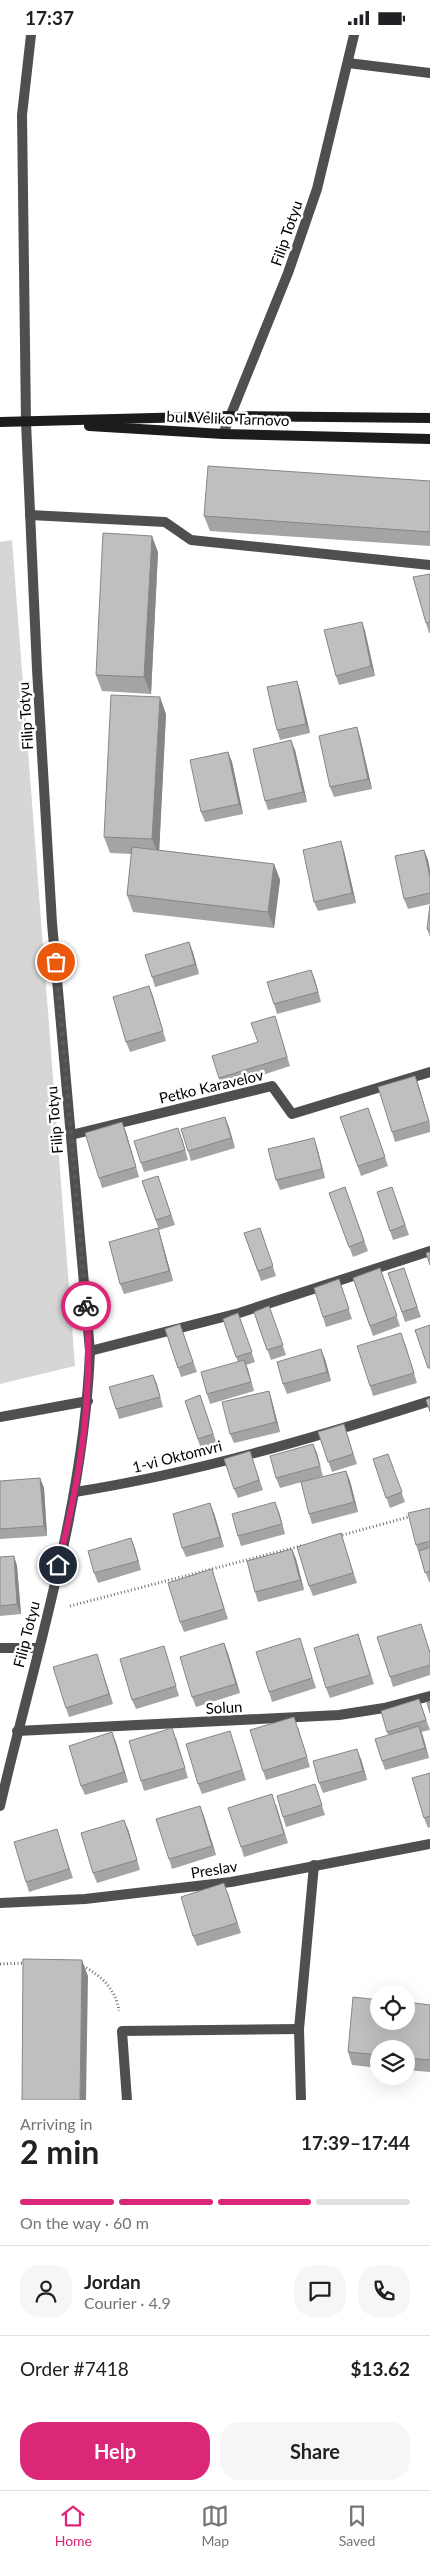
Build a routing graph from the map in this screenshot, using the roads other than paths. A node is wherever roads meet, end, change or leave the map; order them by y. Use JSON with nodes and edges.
{"nodes":[{"id":1,"x":31,"y":35,"type":"edge"},
{"id":2,"x":354,"y":35,"type":"edge"},
{"id":3,"x":348,"y":63,"type":"junction"},
{"id":4,"x":430,"y":73,"type":"edge"},
{"id":5,"x":230,"y":415,"type":"junction"},
{"id":6,"x":430,"y":418,"type":"edge"},
{"id":7,"x":0,"y":422,"type":"edge"},
{"id":8,"x":26,"y":422,"type":"junction"},
{"id":9,"x":223,"y":434,"type":"junction"},
{"id":10,"x":430,"y":439,"type":"edge"},
{"id":11,"x":30,"y":515,"type":"junction"},
{"id":12,"x":430,"y":565,"type":"edge"},
{"id":13,"x":430,"y":1071,"type":"edge"},
{"id":14,"x":71,"y":1135,"type":"junction"},
{"id":15,"x":430,"y":1251,"type":"edge"},
{"id":16,"x":90,"y":1351,"type":"junction"},
{"id":17,"x":88,"y":1401,"type":"junction"},
{"id":18,"x":430,"y":1401,"type":"edge"},
{"id":19,"x":0,"y":1417,"type":"edge"},
{"id":20,"x":75,"y":1492,"type":"junction"},
{"id":21,"x":0,"y":1648,"type":"edge"},
{"id":22,"x":38,"y":1648,"type":"junction"},
{"id":23,"x":430,"y":1696,"type":"edge"},
{"id":24,"x":18,"y":1731,"type":"junction"},
{"id":25,"x":0,"y":1806,"type":"edge"},
{"id":26,"x":430,"y":1844,"type":"edge"},
{"id":27,"x":314,"y":1865,"type":"junction"},
{"id":28,"x":0,"y":1903,"type":"edge"},
{"id":29,"x":299,"y":2029,"type":"junction"},
{"id":30,"x":127,"y":2100,"type":"edge"},
{"id":31,"x":301,"y":2100,"type":"edge"}],
"edges":[{"from":1,"to":8,"type":"street","name":"Filip Totyu"},
{"from":2,"to":3,"type":"street","name":"Filip Totyu"},
{"from":3,"to":4,"type":"street"},
{"from":3,"to":5,"type":"street","name":"Filip Totyu"},
{"from":5,"to":6,"type":"main road","name":"bul. Veliko Tarnovo"},
{"from":5,"to":8,"type":"main road","name":"bul. Veliko Tarnovo"},
{"from":5,"to":9,"type":"street","name":"Filip Totyu"},
{"from":7,"to":8,"type":"main road","name":"bul. Veliko Tarnovo"},
{"from":8,"to":9,"type":"main road","name":"bul. Veliko Tarnovo"},
{"from":8,"to":11,"type":"street","name":"Filip Totyu"},
{"from":9,"to":10,"type":"main road","name":"bul. Veliko Tarnovo"},
{"from":11,"to":12,"type":"street"},
{"from":11,"to":14,"type":"street","name":"Filip Totyu"},
{"from":13,"to":14,"type":"street","name":"Petko Karavelov"},
{"from":14,"to":16,"type":"street","name":"Filip Totyu"},
{"from":15,"to":16,"type":"street"},
{"from":16,"to":17,"type":"street","name":"Filip Totyu"},
{"from":17,"to":19,"type":"street"},
{"from":17,"to":20,"type":"street","name":"Filip Totyu"},
{"from":18,"to":20,"type":"street","name":"1-vi Oktomvri"},
{"from":20,"to":22,"type":"street","name":"Filip Totyu"},
{"from":21,"to":22,"type":"street"},
{"from":22,"to":24,"type":"street","name":"Filip Totyu"},
{"from":23,"to":24,"type":"street","name":"Solun"},
{"from":24,"to":25,"type":"street","name":"Filip Totyu"},
{"from":26,"to":27,"type":"street","name":"Preslav"},
{"from":27,"to":28,"type":"street","name":"Preslav"},
{"from":27,"to":29,"type":"street"},
{"from":29,"to":30,"type":"street"},
{"from":29,"to":31,"type":"street"}]}
